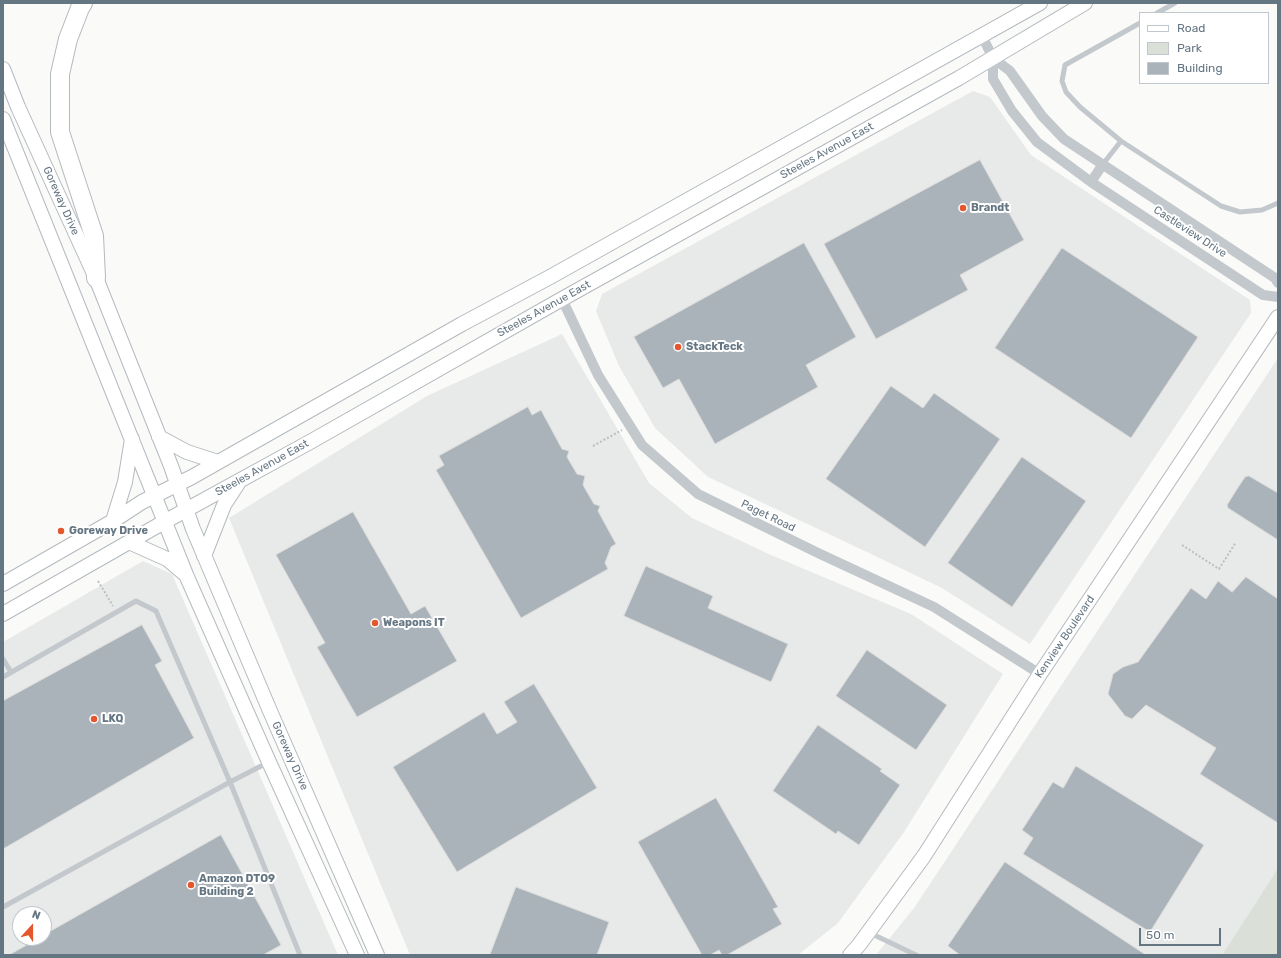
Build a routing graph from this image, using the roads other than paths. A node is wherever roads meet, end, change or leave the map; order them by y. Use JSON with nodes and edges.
{"nodes":[{"id":1,"x":83,"y":3,"type":"edge"},
{"id":2,"x":1040,"y":3,"type":"edge"},
{"id":3,"x":1085,"y":3,"type":"edge"},
{"id":4,"x":1175,"y":3,"type":"edge"},
{"id":5,"x":1159,"y":12,"type":"edge"},
{"id":6,"x":1139,"y":24,"type":"edge"},
{"id":7,"x":982,"y":36,"type":"junction"},
{"id":8,"x":994,"y":58,"type":"junction"},
{"id":9,"x":3,"y":69,"type":"edge"},
{"id":10,"x":3,"y":119,"type":"edge"},
{"id":11,"x":1121,"y":141,"type":"junction"},
{"id":12,"x":1103,"y":164,"type":"junction"},
{"id":13,"x":1091,"y":182,"type":"junction"},
{"id":14,"x":1278,"y":203,"type":"edge"},
{"id":15,"x":96,"y":278,"type":"junction"},
{"id":16,"x":1278,"y":283,"type":"edge"},
{"id":17,"x":1278,"y":297,"type":"edge"},
{"id":18,"x":562,"y":299,"type":"junction"},
{"id":19,"x":1278,"y":318,"type":"edge"},
{"id":20,"x":159,"y":437,"type":"junction"},
{"id":21,"x":132,"y":438,"type":"junction"},
{"id":22,"x":218,"y":462,"type":"junction"},
{"id":23,"x":240,"y":480,"type":"junction"},
{"id":24,"x":178,"y":484,"type":"junction"},
{"id":25,"x":155,"y":495,"type":"junction"},
{"id":26,"x":186,"y":510,"type":"junction"},
{"id":27,"x":113,"y":521,"type":"junction"},
{"id":28,"x":164,"y":522,"type":"junction"},
{"id":29,"x":129,"y":542,"type":"junction"},
{"id":30,"x":204,"y":556,"type":"junction"},
{"id":31,"x":187,"y":577,"type":"junction"},
{"id":32,"x":3,"y":584,"type":"edge"},
{"id":33,"x":3,"y":614,"type":"edge"},
{"id":34,"x":3,"y":659,"type":"edge"},
{"id":35,"x":10,"y":672,"type":"junction"},
{"id":36,"x":1040,"y":674,"type":"junction"},
{"id":37,"x":3,"y":677,"type":"edge"},
{"id":38,"x":269,"y":762,"type":"junction"},
{"id":39,"x":230,"y":782,"type":"junction"},
{"id":40,"x":3,"y":907,"type":"edge"},
{"id":41,"x":869,"y":932,"type":"junction"},
{"id":42,"x":356,"y":954,"type":"edge"},
{"id":43,"x":300,"y":955,"type":"edge"},
{"id":44,"x":377,"y":955,"type":"edge"},
{"id":45,"x":850,"y":955,"type":"edge"},
{"id":46,"x":916,"y":955,"type":"edge"}],
"edges":[{"from":1,"to":15,"type":"highway"},
{"from":2,"to":7,"type":"main road"},
{"from":3,"to":8,"type":"main road","name":"Steeles Avenue East"},
{"from":4,"to":5,"type":"lane"},
{"from":6,"to":11,"type":"lane"},
{"from":7,"to":8,"type":"street","name":"Castleview Drive"},
{"from":7,"to":22,"type":"main road"},
{"from":8,"to":12,"type":"street","name":"Castleview Drive"},
{"from":8,"to":13,"type":"street","name":"Castleview Drive"},
{"from":8,"to":18,"type":"main road","name":"Steeles Avenue East"},
{"from":9,"to":15,"type":"main road","name":"Goreway Drive"},
{"from":10,"to":21,"type":"main road","name":"Goreway Drive"},
{"from":11,"to":12,"type":"lane"},
{"from":11,"to":14,"type":"lane"},
{"from":12,"to":13,"type":"street"},
{"from":12,"to":16,"type":"street","name":"Castleview Drive"},
{"from":13,"to":17,"type":"street","name":"Castleview Drive"},
{"from":15,"to":20,"type":"main road","name":"Goreway Drive"},
{"from":18,"to":23,"type":"main road","name":"Steeles Avenue East"},
{"from":18,"to":36,"type":"street","name":"Paget Road"},
{"from":19,"to":36,"type":"main road","name":"Kenview Boulevard"},
{"from":20,"to":22,"type":"main road"},
{"from":20,"to":24,"type":"main road","name":"Goreway Drive"},
{"from":21,"to":25,"type":"main road","name":"Goreway Drive"},
{"from":21,"to":27,"type":"main road"},
{"from":22,"to":24,"type":"main road"},
{"from":23,"to":26,"type":"main road","name":"Steeles Avenue East"},
{"from":23,"to":30,"type":"main road"},
{"from":24,"to":25,"type":"main road"},
{"from":24,"to":26,"type":"main road","name":"Goreway Drive"},
{"from":25,"to":27,"type":"main road"},
{"from":25,"to":28,"type":"main road","name":"Goreway Drive"},
{"from":26,"to":28,"type":"main road","name":"Steeles Avenue East"},
{"from":26,"to":30,"type":"main road","name":"Goreway Drive"},
{"from":27,"to":32,"type":"main road"},
{"from":28,"to":29,"type":"main road","name":"Steeles Avenue East"},
{"from":28,"to":31,"type":"main road","name":"Goreway Drive"},
{"from":29,"to":31,"type":"main road"},
{"from":29,"to":33,"type":"main road","name":"Steeles Avenue East"},
{"from":30,"to":44,"type":"main road","name":"Goreway Drive"},
{"from":31,"to":38,"type":"main road","name":"Goreway Drive"},
{"from":34,"to":35,"type":"lane"},
{"from":35,"to":37,"type":"lane"},
{"from":35,"to":39,"type":"lane"},
{"from":36,"to":41,"type":"main road","name":"Kenview Boulevard"},
{"from":38,"to":39,"type":"lane"},
{"from":38,"to":42,"type":"main road","name":"Goreway Drive"},
{"from":39,"to":40,"type":"lane"},
{"from":39,"to":43,"type":"lane"},
{"from":41,"to":45,"type":"main road","name":"Kenview Boulevard"},
{"from":41,"to":46,"type":"lane"}]}
